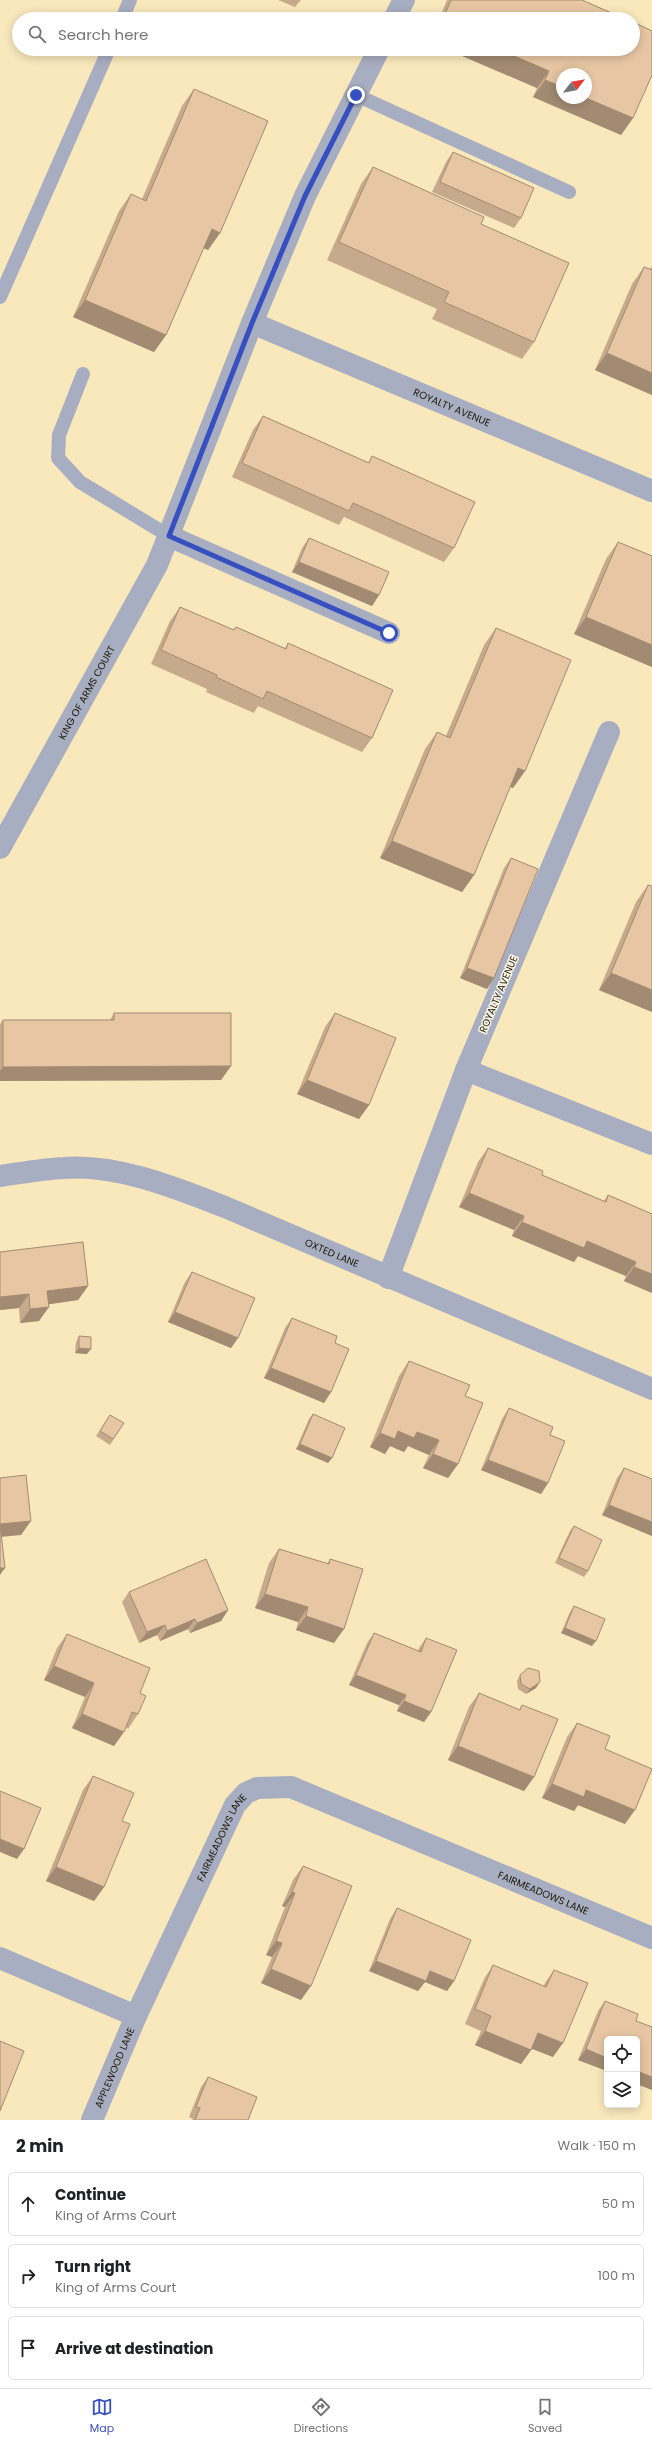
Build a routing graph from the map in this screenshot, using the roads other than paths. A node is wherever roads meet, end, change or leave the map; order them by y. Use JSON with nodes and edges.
{"nodes":[{"id":1,"x":130,"y":0,"type":"edge"},
{"id":2,"x":404,"y":0,"type":"edge"},
{"id":3,"x":125,"y":12,"type":"edge"},
{"id":4,"x":398,"y":12,"type":"edge"},
{"id":5,"x":106,"y":56,"type":"edge"},
{"id":6,"x":376,"y":56,"type":"edge"},
{"id":7,"x":356,"y":95,"type":"junction"},
{"id":8,"x":569,"y":192,"type":"dead end"},
{"id":9,"x":0,"y":297,"type":"edge"},
{"id":10,"x":252,"y":323,"type":"junction"},
{"id":11,"x":82,"y":374,"type":"dead end"},
{"id":12,"x":652,"y":491,"type":"edge"},
{"id":13,"x":169,"y":536,"type":"junction"},
{"id":14,"x":389,"y":633,"type":"dead end"},
{"id":15,"x":609,"y":732,"type":"dead end"},
{"id":16,"x":0,"y":848,"type":"edge"},
{"id":17,"x":466,"y":1070,"type":"junction"},
{"id":18,"x":652,"y":1144,"type":"edge"},
{"id":19,"x":0,"y":1176,"type":"edge"},
{"id":20,"x":388,"y":1278,"type":"junction"},
{"id":21,"x":652,"y":1389,"type":"edge"},
{"id":22,"x":652,"y":1938,"type":"edge"},
{"id":23,"x":0,"y":1958,"type":"edge"},
{"id":24,"x":136,"y":2016,"type":"junction"},
{"id":25,"x":92,"y":2120,"type":"edge"}],
"edges":[{"from":1,"to":3,"type":"lane"},
{"from":2,"to":4,"type":"street"},
{"from":5,"to":9,"type":"lane"},
{"from":6,"to":7,"type":"street","name":"KING OF ARMS COURT"},
{"from":7,"to":8,"type":"lane"},
{"from":7,"to":10,"type":"street","name":"KING OF ARMS COURT"},
{"from":10,"to":12,"type":"street","name":"ROYALTY AVENUE"},
{"from":10,"to":13,"type":"street","name":"KING OF ARMS COURT"},
{"from":11,"to":13,"type":"lane"},
{"from":13,"to":14,"type":"street"},
{"from":13,"to":16,"type":"street","name":"KING OF ARMS COURT"},
{"from":15,"to":17,"type":"street","name":"ROYALTY AVENUE"},
{"from":17,"to":18,"type":"street"},
{"from":17,"to":20,"type":"street","name":"ROYALTY AVENUE"},
{"from":19,"to":20,"type":"street","name":"OXTED LANE"},
{"from":20,"to":21,"type":"street","name":"OXTED LANE"},
{"from":22,"to":24,"type":"street","name":"FAIRMEADOWS LANE"},
{"from":23,"to":24,"type":"street"},
{"from":24,"to":25,"type":"street","name":"APPLEWOOD LANE"}]}
